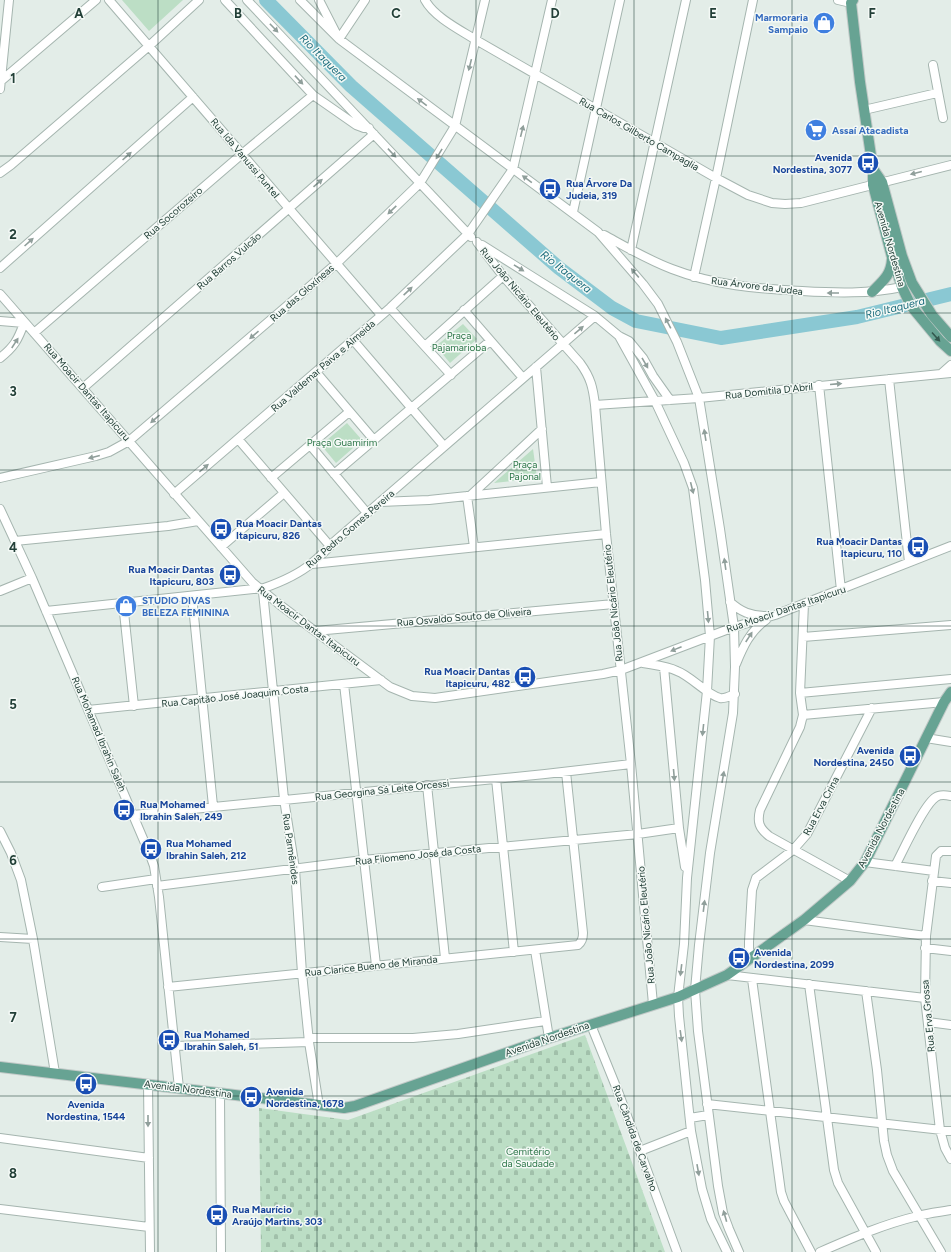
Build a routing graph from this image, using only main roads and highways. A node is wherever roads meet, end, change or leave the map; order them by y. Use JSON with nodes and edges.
{"nodes":[{"id":1,"x":850,"y":1,"type":"edge"},
{"id":2,"x":877,"y":183,"type":"junction"},
{"id":3,"x":892,"y":257,"type":"junction"},
{"id":4,"x":916,"y":290,"type":"junction"},
{"id":5,"x":904,"y":291,"type":"junction"},
{"id":6,"x":872,"y":292,"type":"road end"},
{"id":7,"x":951,"y":337,"type":"edge"},
{"id":8,"x":951,"y":351,"type":"edge"},
{"id":9,"x":951,"y":692,"type":"edge"},
{"id":10,"x":0,"y":1067,"type":"edge"}],
"edges":[{"from":1,"to":2,"type":"main road","name":"Avenida Nordestina"},
{"from":2,"to":3,"type":"main road","name":"Avenida Nordestina"},
{"from":2,"to":4,"type":"main road","name":"Avenida Nordestina"},
{"from":3,"to":5,"type":"main road","name":"Avenida Nordestina"},
{"from":3,"to":6,"type":"main road"},
{"from":4,"to":5,"type":"main road"},
{"from":4,"to":7,"type":"main road","name":"Avenida Nordestina"},
{"from":5,"to":8,"type":"main road","name":"Avenida Nordestina","one_way":true},
{"from":9,"to":10,"type":"main road","name":"Avenida Nordestina"}]}
